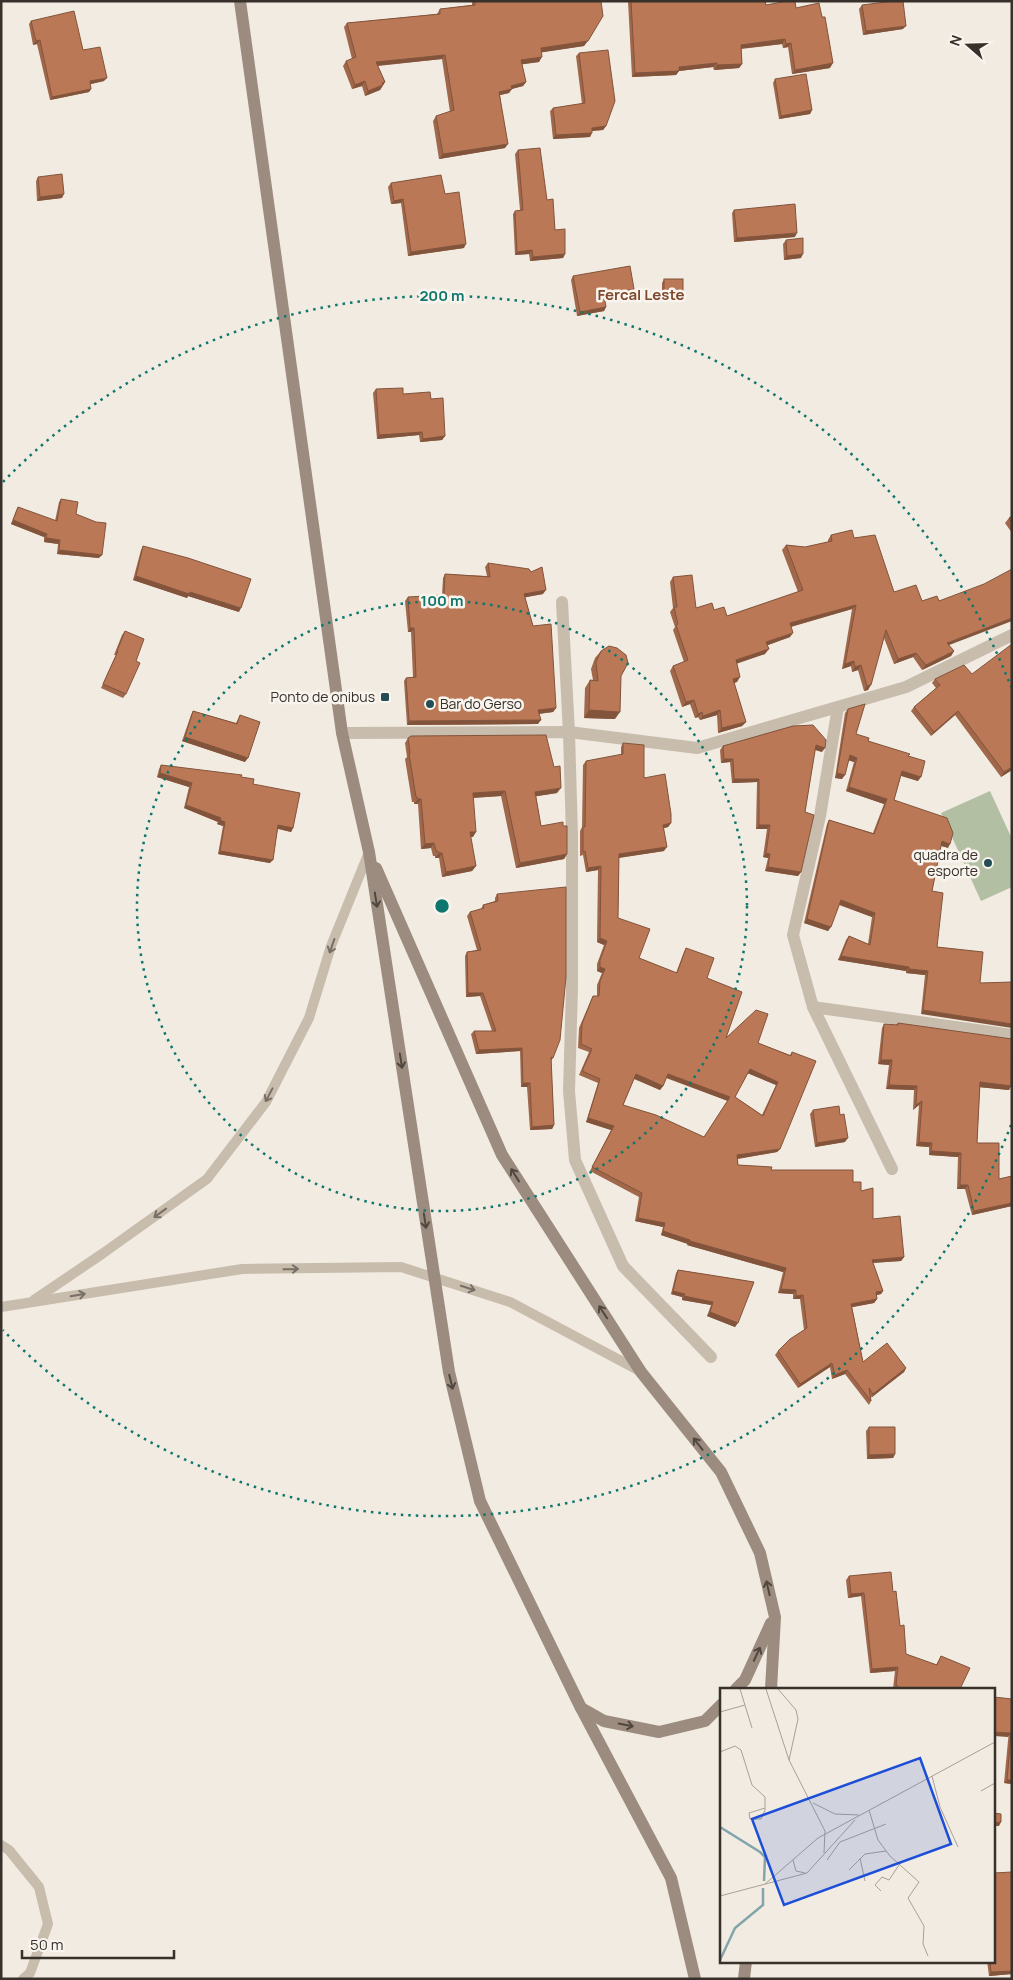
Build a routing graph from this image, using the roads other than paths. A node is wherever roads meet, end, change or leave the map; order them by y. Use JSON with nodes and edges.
{"nodes":[{"id":1,"x":240,"y":1,"type":"edge"},
{"id":2,"x":562,"y":602,"type":"dead end"},
{"id":3,"x":1012,"y":635,"type":"edge"},
{"id":4,"x":838,"y":707,"type":"junction"},
{"id":5,"x":569,"y":732,"type":"junction"},
{"id":6,"x":342,"y":733,"type":"junction"},
{"id":7,"x":368,"y":852,"type":"junction"},
{"id":8,"x":813,"y":1007,"type":"junction"},
{"id":9,"x":1012,"y":1035,"type":"edge"},
{"id":10,"x":892,"y":1169,"type":"dead end"},
{"id":11,"x":30,"y":1302,"type":"junction"},
{"id":12,"x":1,"y":1307,"type":"edge"},
{"id":13,"x":711,"y":1357,"type":"dead end"},
{"id":14,"x":642,"y":1372,"type":"junction"},
{"id":15,"x":774,"y":1617,"type":"junction"},
{"id":16,"x":737,"y":1688,"type":"edge"},
{"id":17,"x":770,"y":1688,"type":"edge"},
{"id":18,"x":720,"y":1706,"type":"edge"},
{"id":19,"x":581,"y":1708,"type":"junction"},
{"id":20,"x":1,"y":1845,"type":"edge"},
{"id":21,"x":746,"y":1962,"type":"edge"},
{"id":22,"x":23,"y":1979,"type":"edge"},
{"id":23,"x":695,"y":1979,"type":"edge"},
{"id":24,"x":744,"y":1979,"type":"edge"}],
"edges":[{"from":1,"to":6,"type":"main road"},
{"from":2,"to":5,"type":"street"},
{"from":3,"to":4,"type":"street"},
{"from":4,"to":5,"type":"street"},
{"from":4,"to":8,"type":"street"},
{"from":5,"to":6,"type":"street"},
{"from":5,"to":13,"type":"street"},
{"from":6,"to":7,"type":"main road"},
{"from":7,"to":11,"type":"lane","one_way":true},
{"from":14,"to":7,"type":"main road","one_way":true},
{"from":7,"to":19,"type":"main road","one_way":true},
{"from":8,"to":9,"type":"street"},
{"from":8,"to":10,"type":"street"},
{"from":11,"to":12,"type":"lane"},
{"from":11,"to":14,"type":"lane","one_way":true},
{"from":15,"to":14,"type":"main road","one_way":true},
{"from":16,"to":15,"type":"main road","one_way":true},
{"from":15,"to":17,"type":"main road"},
{"from":19,"to":18,"type":"main road","one_way":true},
{"from":19,"to":23,"type":"main road"},
{"from":20,"to":22,"type":"lane"},
{"from":21,"to":24,"type":"main road"}]}
